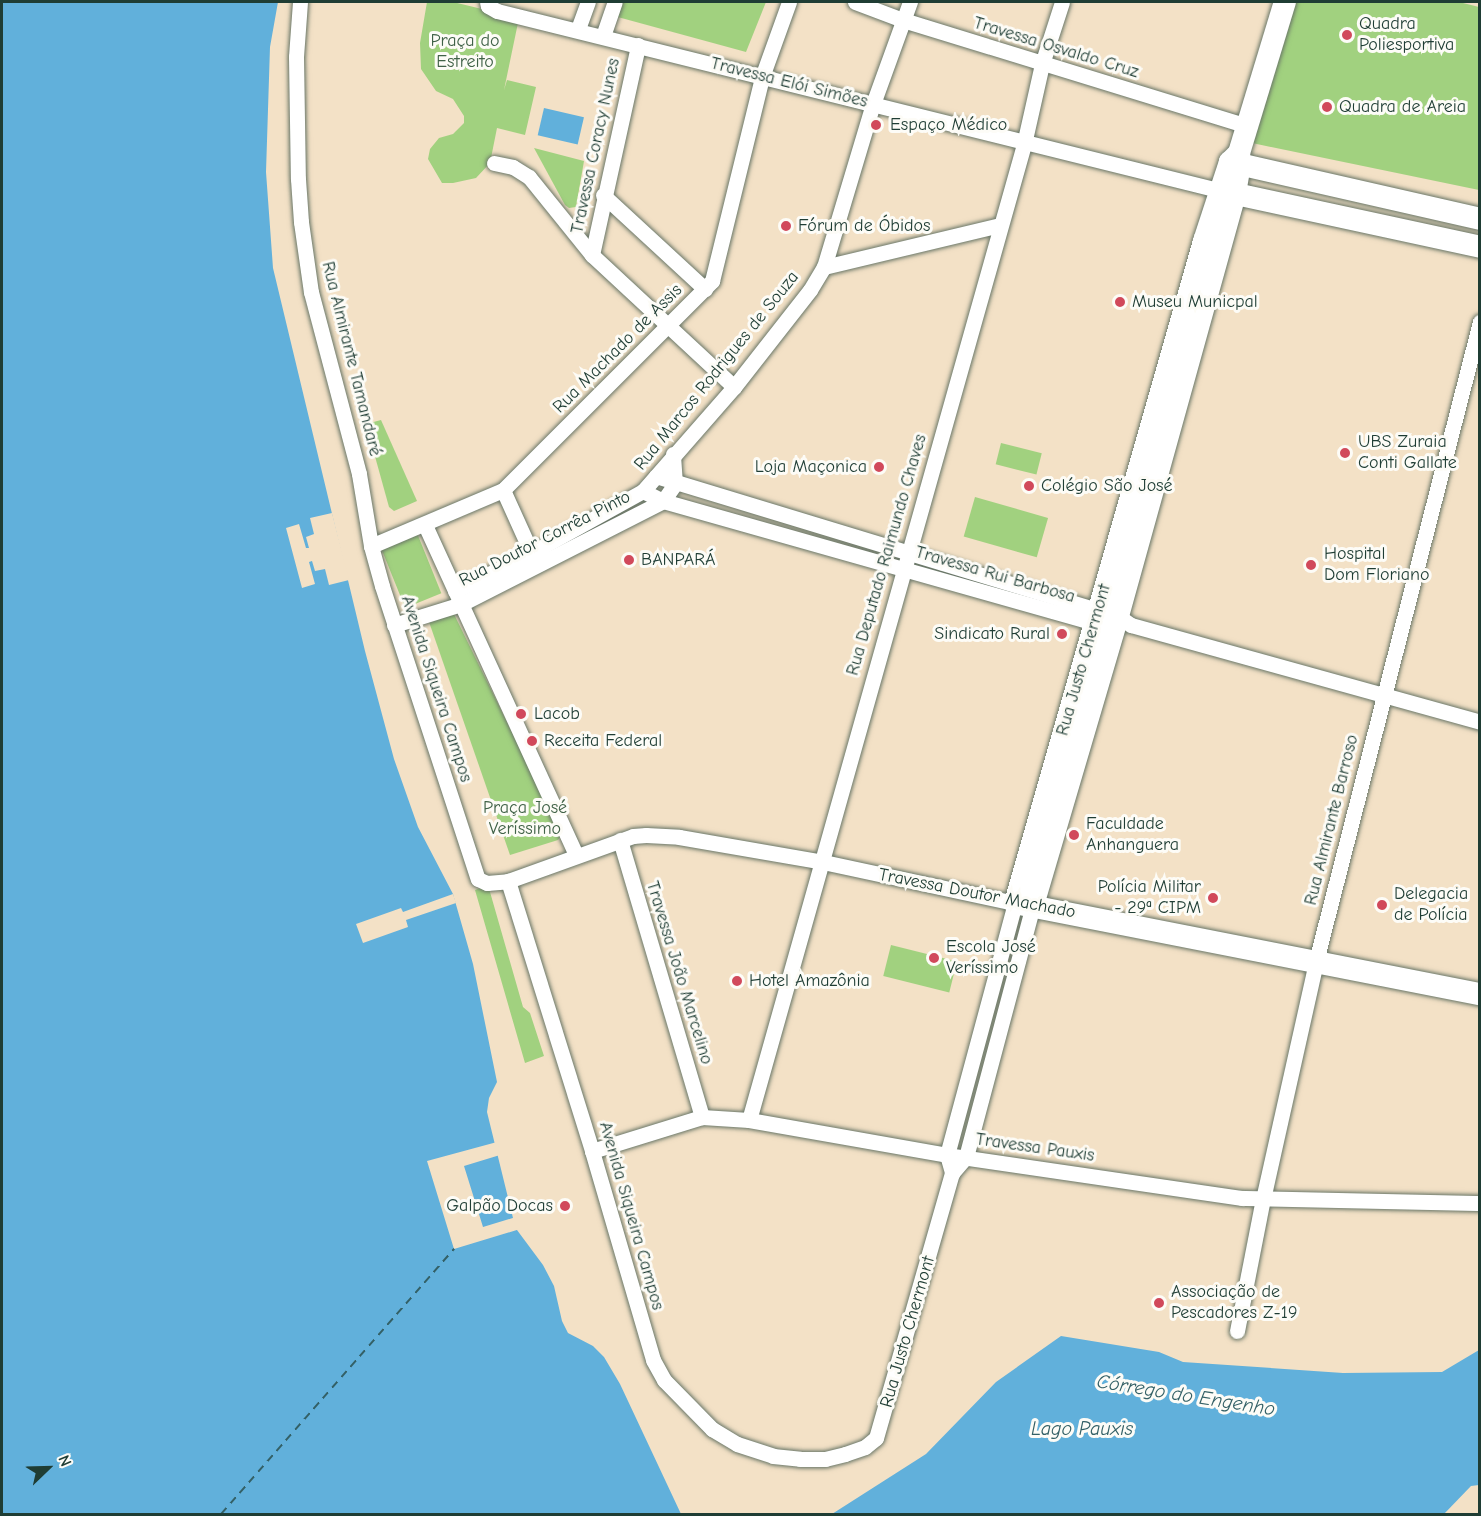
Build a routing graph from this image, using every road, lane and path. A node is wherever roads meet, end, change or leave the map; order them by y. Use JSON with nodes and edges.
{"nodes":[{"id":1,"x":300,"y":2,"type":"edge"},
{"id":2,"x":487,"y":2,"type":"edge"},
{"id":3,"x":588,"y":2,"type":"edge"},
{"id":4,"x":615,"y":2,"type":"edge"},
{"id":5,"x":789,"y":2,"type":"edge"},
{"id":6,"x":855,"y":2,"type":"edge"},
{"id":7,"x":910,"y":2,"type":"edge"},
{"id":8,"x":1062,"y":2,"type":"edge"},
{"id":9,"x":1285,"y":2,"type":"edge"},
{"id":10,"x":903,"y":20,"type":"junction"},
{"id":11,"x":578,"y":29,"type":"junction"},
{"id":12,"x":603,"y":36,"type":"junction"},
{"id":13,"x":638,"y":45,"type":"junction"},
{"id":14,"x":1042,"y":64,"type":"junction"},
{"id":15,"x":762,"y":77,"type":"junction"},
{"id":16,"x":873,"y":104,"type":"junction"},
{"id":17,"x":1247,"y":126,"type":"junction"},
{"id":18,"x":1024,"y":144,"type":"junction"},
{"id":19,"x":1237,"y":160,"type":"junction"},
{"id":20,"x":494,"y":163,"type":"dead end"},
{"id":21,"x":1228,"y":192,"type":"junction"},
{"id":22,"x":603,"y":195,"type":"junction"},
{"id":23,"x":1479,"y":219,"type":"edge"},
{"id":24,"x":1000,"y":225,"type":"junction"},
{"id":25,"x":1479,"y":246,"type":"edge"},
{"id":26,"x":592,"y":255,"type":"junction"},
{"id":27,"x":824,"y":267,"type":"junction"},
{"id":28,"x":705,"y":289,"type":"junction"},
{"id":29,"x":1479,"y":322,"type":"edge"},
{"id":30,"x":669,"y":326,"type":"junction"},
{"id":31,"x":734,"y":387,"type":"junction"},
{"id":32,"x":673,"y":454,"type":"junction"},
{"id":33,"x":656,"y":476,"type":"junction"},
{"id":34,"x":675,"y":484,"type":"junction"},
{"id":35,"x":503,"y":490,"type":"junction"},
{"id":36,"x":643,"y":491,"type":"junction"},
{"id":37,"x":663,"y":501,"type":"junction"},
{"id":38,"x":425,"y":525,"type":"junction"},
{"id":39,"x":371,"y":546,"type":"junction"},
{"id":40,"x":908,"y":551,"type":"junction"},
{"id":41,"x":534,"y":560,"type":"junction"},
{"id":42,"x":902,"y":568,"type":"junction"},
{"id":43,"x":458,"y":598,"type":"junction"},
{"id":44,"x":1111,"y":621,"type":"junction"},
{"id":45,"x":394,"y":625,"type":"junction"},
{"id":46,"x":1384,"y":697,"type":"junction"},
{"id":47,"x":1479,"y":722,"type":"edge"},
{"id":48,"x":620,"y":840,"type":"junction"},
{"id":49,"x":576,"y":855,"type":"junction"},
{"id":50,"x":824,"y":862,"type":"junction"},
{"id":51,"x":478,"y":879,"type":"joint"},
{"id":52,"x":508,"y":881,"type":"junction"},
{"id":53,"x":1024,"y":904,"type":"junction"},
{"id":54,"x":1316,"y":962,"type":"junction"},
{"id":55,"x":1479,"y":994,"type":"edge"},
{"id":56,"x":702,"y":1117,"type":"junction"},
{"id":57,"x":749,"y":1120,"type":"junction"},
{"id":58,"x":592,"y":1151,"type":"junction"},
{"id":59,"x":947,"y":1155,"type":"junction"},
{"id":60,"x":966,"y":1157,"type":"junction"},
{"id":61,"x":952,"y":1173,"type":"junction"},
{"id":62,"x":1263,"y":1199,"type":"junction"},
{"id":63,"x":1479,"y":1203,"type":"edge"},
{"id":64,"x":1237,"y":1331,"type":"dead end"},
{"id":65,"x":825,"y":1459,"type":"joint"}],
"edges":[{"from":1,"to":39,"type":"street","name":"Rua Almirante Tamandaré"},
{"from":2,"to":11,"type":"street","name":"Travessa Elói Simões"},
{"from":3,"to":11,"type":"street"},
{"from":4,"to":12,"type":"street"},
{"from":5,"to":15,"type":"street","name":"Rua Machado de Assis"},
{"from":6,"to":10,"type":"street","name":"Travessa Osvaldo Cruz"},
{"from":7,"to":10,"type":"street","name":"Rua Marcos Rodrigues de Souza"},
{"from":8,"to":14,"type":"street","name":"Rua Deputado Raimundo Chaves"},
{"from":9,"to":17,"type":"street","name":"Rua Justo Chermont"},
{"from":10,"to":14,"type":"street","name":"Travessa Osvaldo Cruz"},
{"from":10,"to":16,"type":"street","name":"Rua Marcos Rodrigues de Souza"},
{"from":11,"to":12,"type":"street","name":"Travessa Elói Simões"},
{"from":12,"to":13,"type":"street","name":"Travessa Elói Simões"},
{"from":13,"to":15,"type":"street","name":"Travessa Elói Simões"},
{"from":13,"to":22,"type":"street","name":"Travessa Coracy Nunes"},
{"from":14,"to":17,"type":"street","name":"Travessa Osvaldo Cruz"},
{"from":14,"to":18,"type":"street","name":"Rua Deputado Raimundo Chaves"},
{"from":15,"to":16,"type":"street","name":"Travessa Elói Simões"},
{"from":15,"to":28,"type":"street","name":"Rua Machado de Assis"},
{"from":16,"to":18,"type":"street","name":"Travessa Elói Simões"},
{"from":16,"to":27,"type":"street","name":"Rua Marcos Rodrigues de Souza"},
{"from":17,"to":19,"type":"street","name":"Rua Justo Chermont"},
{"from":18,"to":21,"type":"street","name":"Travessa Elói Simões"},
{"from":18,"to":24,"type":"street","name":"Rua Deputado Raimundo Chaves"},
{"from":19,"to":21,"type":"street","name":"Rua Justo Chermont"},
{"from":19,"to":23,"type":"street"},
{"from":20,"to":26,"type":"street"},
{"from":21,"to":25,"type":"street"},
{"from":21,"to":44,"type":"street","name":"Rua Justo Chermont"},
{"from":22,"to":26,"type":"street","name":"Travessa Coracy Nunes"},
{"from":22,"to":28,"type":"street"},
{"from":24,"to":27,"type":"street"},
{"from":24,"to":40,"type":"street","name":"Rua Deputado Raimundo Chaves"},
{"from":26,"to":30,"type":"street"},
{"from":27,"to":31,"type":"street","name":"Rua Marcos Rodrigues de Souza"},
{"from":28,"to":30,"type":"street","name":"Rua Machado de Assis"},
{"from":29,"to":46,"type":"street","name":"Rua Almirante Barroso"},
{"from":30,"to":31,"type":"street"},
{"from":30,"to":35,"type":"street","name":"Rua Machado de Assis"},
{"from":31,"to":32,"type":"street","name":"Rua Marcos Rodrigues de Souza"},
{"from":32,"to":33,"type":"street","name":"Rua Marcos Rodrigues de Souza"},
{"from":32,"to":34,"type":"street"},
{"from":33,"to":34,"type":"street","name":"Travessa Rui Barbosa"},
{"from":33,"to":36,"type":"street","name":"Rua Marcos Rodrigues de Souza"},
{"from":34,"to":37,"type":"street","name":"Rua Doutor Corrêa Pinto"},
{"from":34,"to":40,"type":"street","name":"Travessa Rui Barbosa"},
{"from":35,"to":38,"type":"street","name":"Rua Machado de Assis"},
{"from":35,"to":41,"type":"street"},
{"from":36,"to":37,"type":"street","name":"Travessa Rui Barbosa"},
{"from":36,"to":41,"type":"street","name":"Rua Doutor Corrêa Pinto"},
{"from":37,"to":41,"type":"street","name":"Rua Doutor Corrêa Pinto"},
{"from":37,"to":42,"type":"street","name":"Travessa Rui Barbosa"},
{"from":38,"to":39,"type":"street","name":"Rua Machado de Assis"},
{"from":38,"to":43,"type":"street"},
{"from":39,"to":45,"type":"street","name":"Avenida Siqueira Campos"},
{"from":40,"to":42,"type":"street","name":"Rua Deputado Raimundo Chaves"},
{"from":40,"to":44,"type":"street","name":"Travessa Rui Barbosa"},
{"from":41,"to":43,"type":"street","name":"Rua Doutor Corrêa Pinto"},
{"from":42,"to":44,"type":"street","name":"Travessa Rui Barbosa"},
{"from":42,"to":50,"type":"street","name":"Rua Deputado Raimundo Chaves"},
{"from":43,"to":45,"type":"street","name":"Rua Doutor Corrêa Pinto"},
{"from":43,"to":49,"type":"street"},
{"from":44,"to":46,"type":"street","name":"Travessa Rui Barbosa"},
{"from":44,"to":53,"type":"street","name":"Rua Justo Chermont"},
{"from":45,"to":51,"type":"street","name":"Avenida Siqueira Campos"},
{"from":46,"to":47,"type":"street","name":"Travessa Rui Barbosa"},
{"from":46,"to":54,"type":"street","name":"Rua Almirante Barroso"},
{"from":48,"to":49,"type":"street","name":"Travessa Doutor Machado"},
{"from":48,"to":50,"type":"street","name":"Travessa Doutor Machado"},
{"from":48,"to":56,"type":"street","name":"Travessa João Marcelino"},
{"from":49,"to":52,"type":"street","name":"Travessa Doutor Machado"},
{"from":50,"to":53,"type":"street","name":"Travessa Doutor Machado"},
{"from":50,"to":57,"type":"street","name":"Rua Deputado Raimundo Chaves"},
{"from":51,"to":52,"type":"street","name":"Travessa Doutor Machado"},
{"from":52,"to":58,"type":"street","name":"Avenida Siqueira Campos"},
{"from":53,"to":54,"type":"street","name":"Travessa Doutor Machado"},
{"from":53,"to":59,"type":"street","name":"Rua Justo Chermont"},
{"from":53,"to":60,"type":"street","name":"Rua Justo Chermont"},
{"from":54,"to":55,"type":"street","name":"Travessa Doutor Machado"},
{"from":54,"to":62,"type":"street","name":"Rua Almirante Barroso"},
{"from":56,"to":57,"type":"street","name":"Travessa Pauxis"},
{"from":56,"to":58,"type":"street","name":"Travessa Pauxis"},
{"from":57,"to":59,"type":"street","name":"Travessa Pauxis"},
{"from":58,"to":65,"type":"street","name":"Avenida Siqueira Campos"},
{"from":59,"to":60,"type":"street","name":"Travessa Pauxis"},
{"from":59,"to":61,"type":"street"},
{"from":60,"to":61,"type":"street","name":"Rua Justo Chermont"},
{"from":60,"to":62,"type":"street","name":"Travessa Pauxis"},
{"from":61,"to":65,"type":"street","name":"Rua Justo Chermont"},
{"from":62,"to":63,"type":"street","name":"Travessa Pauxis"},
{"from":62,"to":64,"type":"street","name":"Rua Almirante Barroso"}]}
